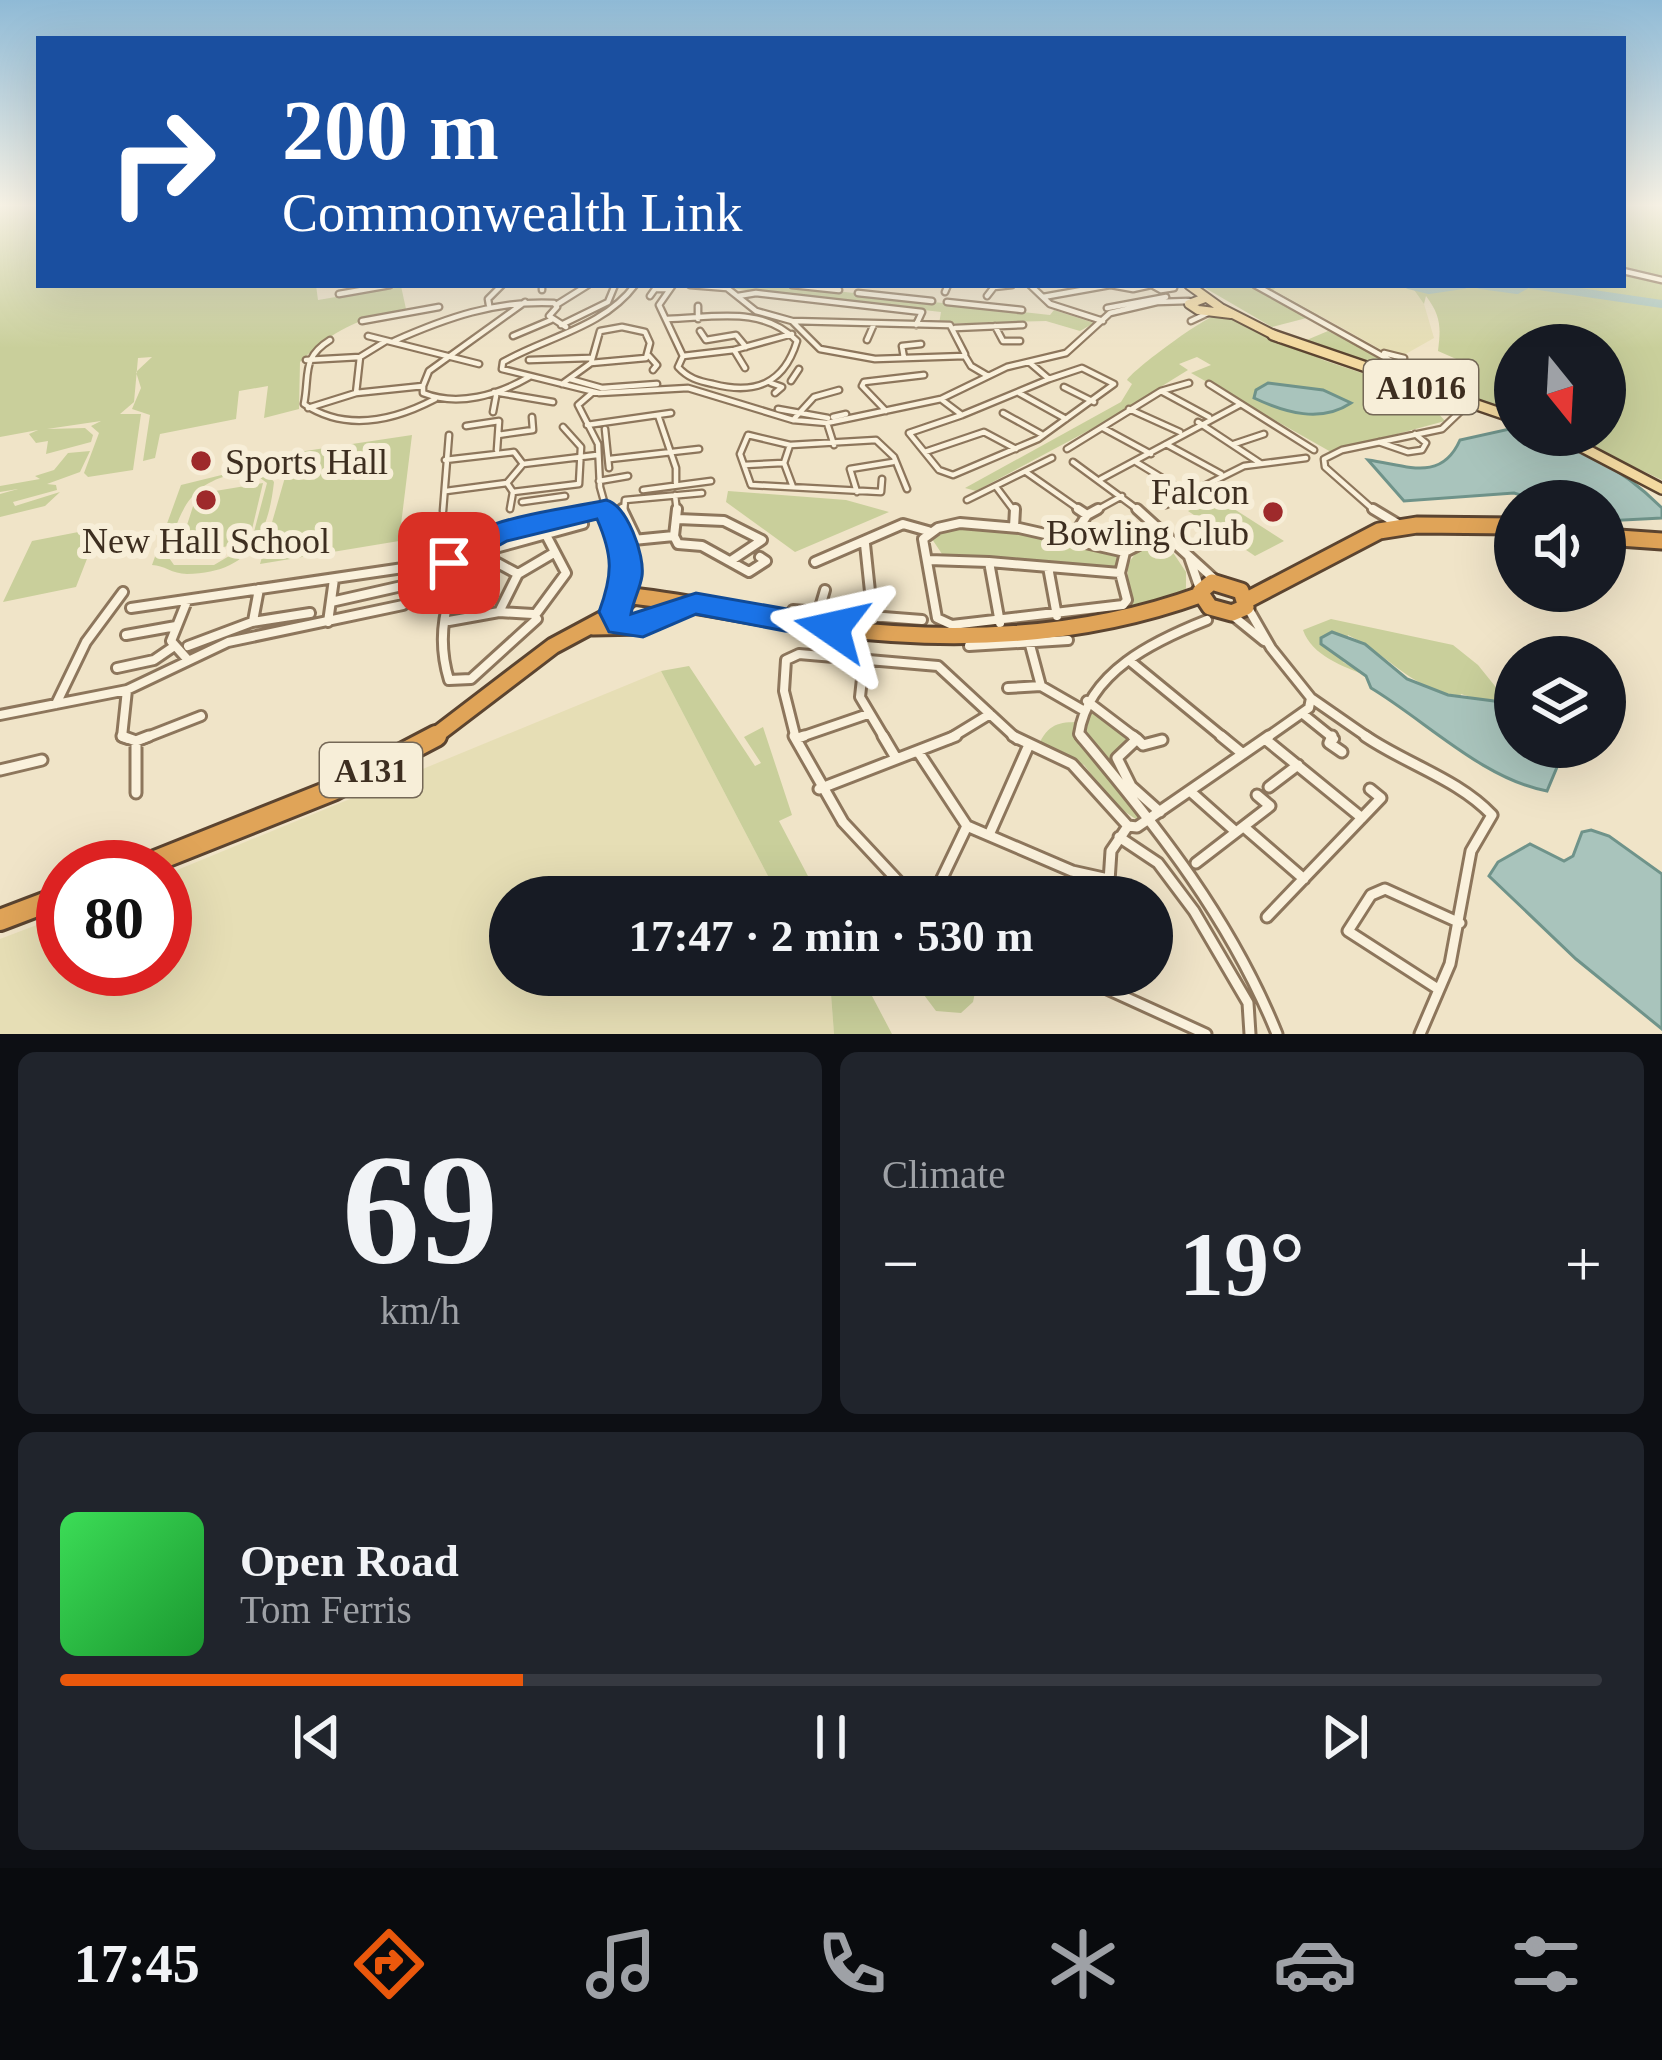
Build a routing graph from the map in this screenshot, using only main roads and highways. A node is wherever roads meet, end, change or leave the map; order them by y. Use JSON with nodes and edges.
{"nodes":[{"id":1,"x":1190,"y":288,"type":"edge"},
{"id":2,"x":1193,"y":288,"type":"edge"},
{"id":3,"x":1205,"y":298,"type":"junction"},
{"id":4,"x":1192,"y":303,"type":"junction"},
{"id":5,"x":1216,"y":309,"type":"junction"},
{"id":6,"x":1494,"y":411,"type":"edge"},
{"id":7,"x":1602,"y":456,"type":"edge"},
{"id":8,"x":1662,"y":487,"type":"edge"},
{"id":9,"x":1431,"y":526,"type":"junction"},
{"id":10,"x":1494,"y":526,"type":"edge"},
{"id":11,"x":1379,"y":527,"type":"junction"},
{"id":12,"x":1626,"y":538,"type":"edge"},
{"id":13,"x":1662,"y":539,"type":"edge"},
{"id":14,"x":1289,"y":579,"type":"junction"},
{"id":15,"x":1225,"y":583,"type":"junction"},
{"id":16,"x":1200,"y":592,"type":"junction"},
{"id":17,"x":651,"y":597,"type":"junction"},
{"id":18,"x":1247,"y":603,"type":"junction"},
{"id":19,"x":696,"y":604,"type":"junction"},
{"id":20,"x":620,"y":613,"type":"junction"},
{"id":21,"x":1148,"y":614,"type":"junction"},
{"id":22,"x":1217,"y":614,"type":"junction"},
{"id":23,"x":658,"y":617,"type":"junction"},
{"id":24,"x":192,"y":846,"type":"edge"},
{"id":25,"x":36,"y":906,"type":"edge"},
{"id":26,"x":0,"y":920,"type":"edge"}],
"edges":[{"from":1,"to":4,"type":"main road","number":"A1016"},
{"from":2,"to":3,"type":"main road","number":"A1016"},
{"from":3,"to":4,"type":"main road","number":"A1016"},
{"from":3,"to":5,"type":"main road","number":"A1016"},
{"from":4,"to":5,"type":"main road","number":"A1016"},
{"from":5,"to":6,"type":"main road","number":"A1016"},
{"from":7,"to":8,"type":"main road"},
{"from":9,"to":10,"type":"highway"},
{"from":9,"to":11,"type":"highway"},
{"from":9,"to":11,"type":"highway"},
{"from":11,"to":14,"type":"highway"},
{"from":12,"to":13,"type":"highway"},
{"from":14,"to":15,"type":"highway"},
{"from":14,"to":18,"type":"highway"},
{"from":15,"to":16,"type":"highway"},
{"from":15,"to":18,"type":"highway"},
{"from":16,"to":21,"type":"highway"},
{"from":16,"to":22,"type":"highway"},
{"from":17,"to":19,"type":"highway"},
{"from":17,"to":20,"type":"highway"},
{"from":17,"to":23,"type":"highway"},
{"from":18,"to":22,"type":"highway"},
{"from":19,"to":21,"type":"highway"},
{"from":19,"to":23,"type":"highway"},
{"from":20,"to":23,"type":"highway"},
{"from":20,"to":24,"type":"highway","number":"A131"},
{"from":21,"to":22,"type":"highway"},
{"from":25,"to":26,"type":"highway"}]}
